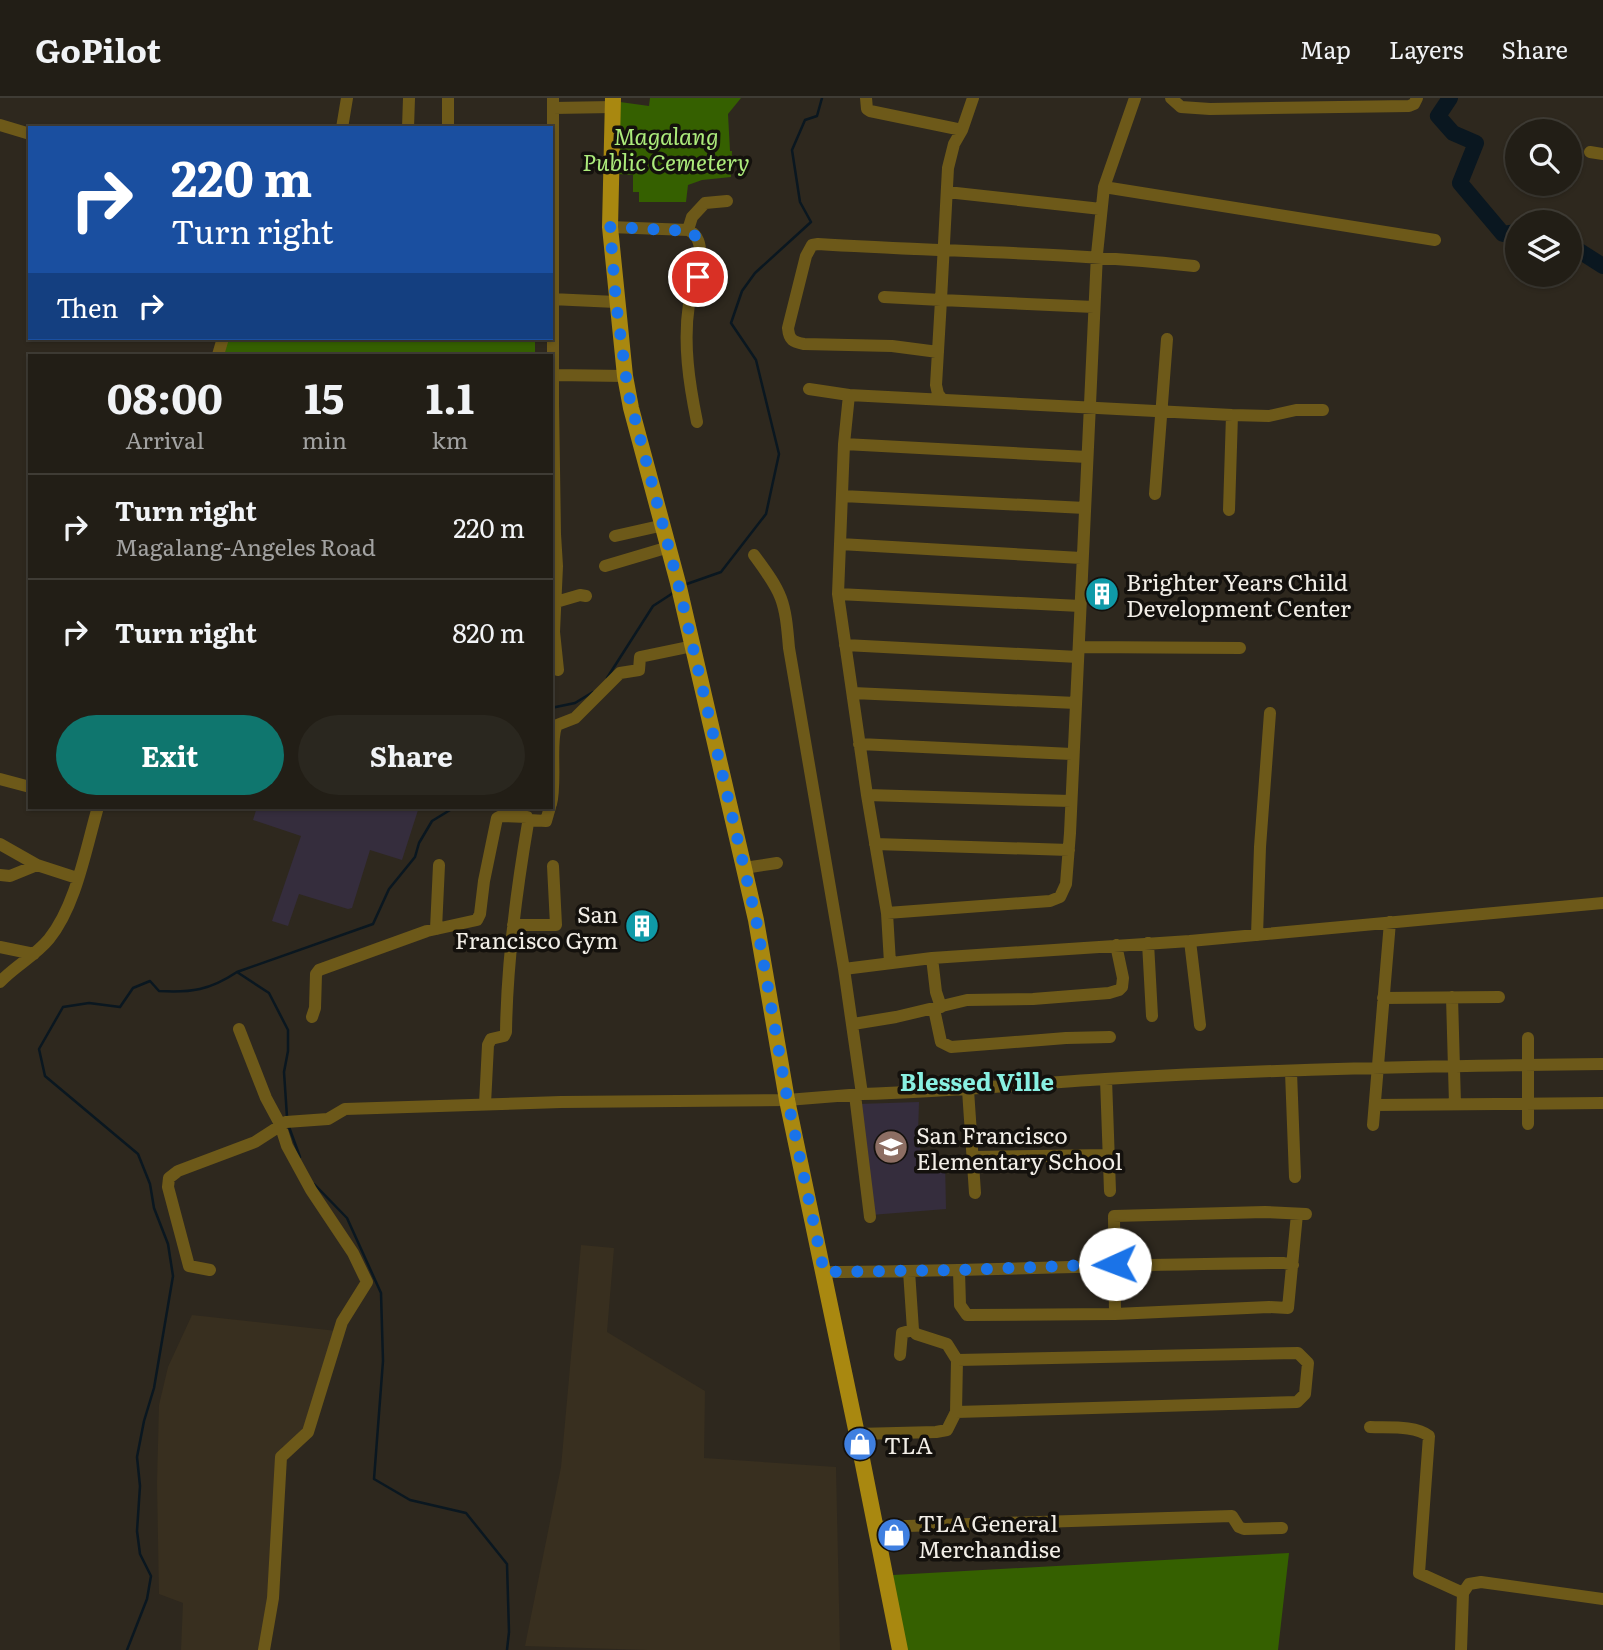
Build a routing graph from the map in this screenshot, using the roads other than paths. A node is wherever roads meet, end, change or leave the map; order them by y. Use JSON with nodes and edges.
{"nodes":[{"id":1,"x":347,"y":98,"type":"edge"},
{"id":2,"x":409,"y":98,"type":"edge"},
{"id":3,"x":448,"y":98,"type":"edge"},
{"id":4,"x":866,"y":98,"type":"edge"},
{"id":5,"x":972,"y":98,"type":"edge"},
{"id":6,"x":1135,"y":98,"type":"edge"},
{"id":7,"x":1171,"y":98,"type":"edge"},
{"id":8,"x":1417,"y":98,"type":"edge"},
{"id":9,"x":613,"y":102,"type":"edge"},
{"id":10,"x":553,"y":103,"type":"edge"},
{"id":11,"x":0,"y":125,"type":"edge"},
{"id":12,"x":342,"y":126,"type":"edge"},
{"id":13,"x":408,"y":126,"type":"edge"},
{"id":14,"x":447,"y":126,"type":"edge"},
{"id":15,"x":962,"y":130,"type":"junction"},
{"id":16,"x":28,"y":133,"type":"edge"},
{"id":17,"x":1104,"y":187,"type":"junction"},
{"id":18,"x":947,"y":192,"type":"junction"},
{"id":19,"x":727,"y":201,"type":"dead end"},
{"id":20,"x":1101,"y":209,"type":"junction"},
{"id":21,"x":610,"y":227,"type":"junction"},
{"id":22,"x":688,"y":230,"type":"junction"},
{"id":23,"x":1435,"y":240,"type":"dead end"},
{"id":24,"x":943,"y":248,"type":"junction"},
{"id":25,"x":1097,"y":259,"type":"junction"},
{"id":26,"x":1194,"y":266,"type":"dead end"},
{"id":27,"x":884,"y":298,"type":"dead end"},
{"id":28,"x":553,"y":299,"type":"edge"},
{"id":29,"x":941,"y":300,"type":"junction"},
{"id":30,"x":616,"y":302,"type":"junction"},
{"id":31,"x":1094,"y":307,"type":"junction"},
{"id":32,"x":1167,"y":339,"type":"dead end"},
{"id":33,"x":938,"y":352,"type":"junction"},
{"id":34,"x":554,"y":375,"type":"junction"},
{"id":35,"x":625,"y":376,"type":"junction"},
{"id":36,"x":809,"y":389,"type":"dead end"},
{"id":37,"x":849,"y":395,"type":"junction"},
{"id":38,"x":942,"y":399,"type":"junction"},
{"id":39,"x":1090,"y":407,"type":"junction"},
{"id":40,"x":1323,"y":410,"type":"dead end"},
{"id":41,"x":1163,"y":411,"type":"junction"},
{"id":42,"x":1233,"y":415,"type":"junction"},
{"id":43,"x":697,"y":422,"type":"dead end"},
{"id":44,"x":844,"y":444,"type":"junction"},
{"id":45,"x":1087,"y":457,"type":"junction"},
{"id":46,"x":1156,"y":494,"type":"dead end"},
{"id":47,"x":842,"y":496,"type":"junction"},
{"id":48,"x":1085,"y":508,"type":"junction"},
{"id":49,"x":1229,"y":510,"type":"dead end"},
{"id":50,"x":664,"y":525,"type":"junction"},
{"id":51,"x":615,"y":536,"type":"dead end"},
{"id":52,"x":839,"y":544,"type":"junction"},
{"id":53,"x":669,"y":547,"type":"junction"},
{"id":54,"x":754,"y":555,"type":"dead end"},
{"id":55,"x":1082,"y":558,"type":"junction"},
{"id":56,"x":605,"y":566,"type":"dead end"},
{"id":57,"x":838,"y":594,"type":"junction"},
{"id":58,"x":586,"y":596,"type":"dead end"},
{"id":59,"x":556,"y":602,"type":"junction"},
{"id":60,"x":1080,"y":606,"type":"junction"},
{"id":61,"x":845,"y":645,"type":"junction"},
{"id":62,"x":693,"y":646,"type":"junction"},
{"id":63,"x":1240,"y":648,"type":"dead end"},
{"id":64,"x":1078,"y":652,"type":"junction"},
{"id":65,"x":558,"y":670,"type":"dead end"},
{"id":66,"x":853,"y":693,"type":"junction"},
{"id":67,"x":1076,"y":703,"type":"junction"},
{"id":68,"x":1270,"y":713,"type":"dead end"},
{"id":69,"x":859,"y":744,"type":"junction"},
{"id":70,"x":1072,"y":754,"type":"junction"},
{"id":71,"x":0,"y":779,"type":"edge"},
{"id":72,"x":28,"y":786,"type":"edge"},
{"id":73,"x":553,"y":794,"type":"edge"},
{"id":74,"x":867,"y":795,"type":"junction"},
{"id":75,"x":1071,"y":801,"type":"junction"},
{"id":76,"x":97,"y":809,"type":"edge"},
{"id":77,"x":550,"y":809,"type":"edge"},
{"id":78,"x":528,"y":820,"type":"junction"},
{"id":79,"x":0,"y":844,"type":"edge"},
{"id":80,"x":875,"y":844,"type":"junction"},
{"id":81,"x":1069,"y":850,"type":"junction"},
{"id":82,"x":777,"y":863,"type":"dead end"},
{"id":83,"x":37,"y":865,"type":"junction"},
{"id":84,"x":439,"y":865,"type":"dead end"},
{"id":85,"x":554,"y":866,"type":"dead end"},
{"id":86,"x":744,"y":868,"type":"junction"},
{"id":87,"x":0,"y":875,"type":"edge"},
{"id":88,"x":77,"y":878,"type":"junction"},
{"id":89,"x":1603,"y":903,"type":"edge"},
{"id":90,"x":887,"y":913,"type":"junction"},
{"id":91,"x":1390,"y":922,"type":"junction"},
{"id":92,"x":513,"y":925,"type":"junction"},
{"id":93,"x":436,"y":929,"type":"junction"},
{"id":94,"x":1257,"y":935,"type":"junction"},
{"id":95,"x":1190,"y":941,"type":"junction"},
{"id":96,"x":1148,"y":943,"type":"junction"},
{"id":97,"x":1116,"y":945,"type":"junction"},
{"id":98,"x":0,"y":947,"type":"edge"},
{"id":99,"x":34,"y":954,"type":"junction"},
{"id":100,"x":932,"y":958,"type":"junction"},
{"id":101,"x":890,"y":963,"type":"junction"},
{"id":102,"x":844,"y":970,"type":"junction"},
{"id":103,"x":0,"y":982,"type":"edge"},
{"id":104,"x":1452,"y":997,"type":"junction"},
{"id":105,"x":1500,"y":997,"type":"dead end"},
{"id":106,"x":1383,"y":998,"type":"junction"},
{"id":107,"x":938,"y":1008,"type":"junction"},
{"id":108,"x":1152,"y":1016,"type":"dead end"},
{"id":109,"x":312,"y":1017,"type":"dead end"},
{"id":110,"x":853,"y":1024,"type":"junction"},
{"id":111,"x":1200,"y":1026,"type":"dead end"},
{"id":112,"x":239,"y":1029,"type":"dead end"},
{"id":113,"x":1110,"y":1037,"type":"dead end"},
{"id":114,"x":1528,"y":1038,"type":"dead end"},
{"id":115,"x":1603,"y":1064,"type":"edge"},
{"id":116,"x":1528,"y":1065,"type":"junction"},
{"id":117,"x":1454,"y":1066,"type":"junction"},
{"id":118,"x":1377,"y":1069,"type":"junction"},
{"id":119,"x":1291,"y":1072,"type":"junction"},
{"id":120,"x":1106,"y":1079,"type":"junction"},
{"id":121,"x":968,"y":1090,"type":"junction"},
{"id":122,"x":858,"y":1095,"type":"junction"},
{"id":123,"x":788,"y":1100,"type":"junction"},
{"id":124,"x":1603,"y":1103,"type":"edge"},
{"id":125,"x":485,"y":1104,"type":"junction"},
{"id":126,"x":1455,"y":1104,"type":"junction"},
{"id":127,"x":1528,"y":1104,"type":"junction"},
{"id":128,"x":1375,"y":1105,"type":"junction"},
{"id":129,"x":280,"y":1124,"type":"junction"},
{"id":130,"x":1528,"y":1124,"type":"dead end"},
{"id":131,"x":1373,"y":1125,"type":"dead end"},
{"id":132,"x":1109,"y":1156,"type":"junction"},
{"id":133,"x":973,"y":1157,"type":"junction"},
{"id":134,"x":1295,"y":1177,"type":"dead end"},
{"id":135,"x":1110,"y":1191,"type":"dead end"},
{"id":136,"x":975,"y":1193,"type":"dead end"},
{"id":137,"x":870,"y":1217,"type":"dead end"},
{"id":138,"x":1115,"y":1264,"type":"junction"},
{"id":139,"x":1293,"y":1265,"type":"junction"},
{"id":140,"x":209,"y":1270,"type":"dead end"},
{"id":141,"x":959,"y":1270,"type":"junction"},
{"id":142,"x":909,"y":1271,"type":"junction"},
{"id":143,"x":824,"y":1272,"type":"junction"},
{"id":144,"x":1115,"y":1314,"type":"junction"},
{"id":145,"x":913,"y":1330,"type":"junction"},
{"id":146,"x":900,"y":1355,"type":"dead end"},
{"id":147,"x":957,"y":1360,"type":"junction"},
{"id":148,"x":956,"y":1412,"type":"junction"},
{"id":149,"x":1370,"y":1427,"type":"dead end"},
{"id":150,"x":858,"y":1434,"type":"junction"},
{"id":151,"x":875,"y":1527,"type":"junction"},
{"id":152,"x":1282,"y":1528,"type":"dead end"},
{"id":153,"x":1463,"y":1593,"type":"junction"},
{"id":154,"x":1603,"y":1599,"type":"edge"},
{"id":155,"x":264,"y":1650,"type":"edge"},
{"id":156,"x":900,"y":1650,"type":"edge"},
{"id":157,"x":1461,"y":1650,"type":"edge"}],
"edges":[{"from":1,"to":12,"type":"street"},
{"from":2,"to":13,"type":"street"},
{"from":3,"to":14,"type":"street"},
{"from":4,"to":15,"type":"street"},
{"from":5,"to":15,"type":"street"},
{"from":6,"to":17,"type":"street"},
{"from":7,"to":8,"type":"street"},
{"from":9,"to":10,"type":"street"},
{"from":9,"to":21,"type":"main road"},
{"from":10,"to":28,"type":"street"},
{"from":11,"to":16,"type":"street"},
{"from":15,"to":18,"type":"street"},
{"from":17,"to":20,"type":"street"},
{"from":17,"to":23,"type":"street"},
{"from":18,"to":20,"type":"street"},
{"from":18,"to":24,"type":"street"},
{"from":19,"to":22,"type":"street"},
{"from":20,"to":25,"type":"street"},
{"from":21,"to":22,"type":"street"},
{"from":21,"to":30,"type":"main road"},
{"from":22,"to":43,"type":"street"},
{"from":24,"to":25,"type":"street"},
{"from":24,"to":29,"type":"street"},
{"from":24,"to":33,"type":"street"},
{"from":25,"to":26,"type":"street"},
{"from":25,"to":31,"type":"street"},
{"from":27,"to":29,"type":"street"},
{"from":28,"to":30,"type":"street"},
{"from":28,"to":34,"type":"street"},
{"from":29,"to":31,"type":"street"},
{"from":29,"to":33,"type":"street"},
{"from":30,"to":35,"type":"main road"},
{"from":31,"to":39,"type":"street"},
{"from":32,"to":41,"type":"street"},
{"from":33,"to":38,"type":"street"},
{"from":34,"to":35,"type":"street"},
{"from":34,"to":59,"type":"street"},
{"from":35,"to":50,"type":"main road"},
{"from":36,"to":37,"type":"street"},
{"from":37,"to":38,"type":"street"},
{"from":37,"to":44,"type":"street"},
{"from":38,"to":39,"type":"street"},
{"from":39,"to":41,"type":"street"},
{"from":39,"to":45,"type":"street"},
{"from":40,"to":42,"type":"street"},
{"from":41,"to":42,"type":"street"},
{"from":41,"to":46,"type":"street"},
{"from":42,"to":49,"type":"street"},
{"from":44,"to":45,"type":"street"},
{"from":44,"to":47,"type":"street"},
{"from":45,"to":48,"type":"street"},
{"from":47,"to":48,"type":"street"},
{"from":47,"to":52,"type":"street"},
{"from":48,"to":55,"type":"street"},
{"from":50,"to":51,"type":"street"},
{"from":50,"to":53,"type":"main road"},
{"from":52,"to":55,"type":"street"},
{"from":52,"to":57,"type":"street"},
{"from":53,"to":56,"type":"street"},
{"from":53,"to":62,"type":"main road"},
{"from":54,"to":102,"type":"street"},
{"from":55,"to":60,"type":"street"},
{"from":57,"to":60,"type":"street"},
{"from":57,"to":61,"type":"street"},
{"from":58,"to":59,"type":"street"},
{"from":59,"to":65,"type":"street"},
{"from":60,"to":64,"type":"street"},
{"from":61,"to":64,"type":"street"},
{"from":61,"to":66,"type":"street"},
{"from":62,"to":73,"type":"street"},
{"from":62,"to":86,"type":"main road"},
{"from":63,"to":64,"type":"street"},
{"from":64,"to":67,"type":"street"},
{"from":66,"to":67,"type":"street"},
{"from":66,"to":69,"type":"street"},
{"from":67,"to":70,"type":"street"},
{"from":68,"to":94,"type":"street"},
{"from":69,"to":70,"type":"street"},
{"from":69,"to":74,"type":"street"},
{"from":70,"to":75,"type":"street"},
{"from":71,"to":72,"type":"street"},
{"from":74,"to":75,"type":"street"},
{"from":74,"to":80,"type":"street"},
{"from":75,"to":81,"type":"street"},
{"from":76,"to":88,"type":"street"},
{"from":77,"to":78,"type":"street"},
{"from":78,"to":92,"type":"street"},
{"from":78,"to":93,"type":"street"},
{"from":79,"to":83,"type":"street"},
{"from":80,"to":81,"type":"street"},
{"from":80,"to":90,"type":"street"},
{"from":81,"to":90,"type":"street"},
{"from":82,"to":86,"type":"street"},
{"from":83,"to":87,"type":"street"},
{"from":83,"to":88,"type":"street"},
{"from":84,"to":93,"type":"street"},
{"from":85,"to":92,"type":"street"},
{"from":86,"to":123,"type":"main road"},
{"from":88,"to":99,"type":"street"},
{"from":89,"to":91,"type":"street"},
{"from":90,"to":101,"type":"street"},
{"from":91,"to":94,"type":"street"},
{"from":91,"to":106,"type":"street"},
{"from":92,"to":125,"type":"street"},
{"from":93,"to":109,"type":"street"},
{"from":94,"to":95,"type":"street"},
{"from":95,"to":96,"type":"street"},
{"from":95,"to":111,"type":"street"},
{"from":96,"to":97,"type":"street"},
{"from":96,"to":108,"type":"street"},
{"from":97,"to":100,"type":"street"},
{"from":97,"to":107,"type":"street"},
{"from":98,"to":99,"type":"street"},
{"from":99,"to":103,"type":"street"},
{"from":100,"to":101,"type":"street"},
{"from":100,"to":107,"type":"street"},
{"from":101,"to":102,"type":"street"},
{"from":102,"to":110,"type":"street"},
{"from":104,"to":105,"type":"street"},
{"from":104,"to":106,"type":"street"},
{"from":104,"to":117,"type":"street"},
{"from":106,"to":118,"type":"street"},
{"from":107,"to":110,"type":"street"},
{"from":107,"to":113,"type":"street"},
{"from":110,"to":122,"type":"street"},
{"from":112,"to":129,"type":"street"},
{"from":114,"to":116,"type":"street"},
{"from":115,"to":116,"type":"street"},
{"from":116,"to":117,"type":"street"},
{"from":116,"to":127,"type":"street"},
{"from":117,"to":118,"type":"street"},
{"from":117,"to":126,"type":"street"},
{"from":118,"to":119,"type":"street"},
{"from":118,"to":128,"type":"street"},
{"from":119,"to":120,"type":"street"},
{"from":119,"to":134,"type":"street"},
{"from":120,"to":121,"type":"street"},
{"from":120,"to":132,"type":"street"},
{"from":121,"to":122,"type":"street"},
{"from":121,"to":133,"type":"street"},
{"from":122,"to":123,"type":"street"},
{"from":122,"to":137,"type":"street"},
{"from":123,"to":125,"type":"street"},
{"from":123,"to":143,"type":"main road"},
{"from":124,"to":127,"type":"street"},
{"from":125,"to":129,"type":"street"},
{"from":126,"to":127,"type":"street"},
{"from":126,"to":128,"type":"street"},
{"from":127,"to":130,"type":"street"},
{"from":128,"to":131,"type":"street"},
{"from":129,"to":140,"type":"street"},
{"from":129,"to":155,"type":"street"},
{"from":132,"to":133,"type":"street"},
{"from":132,"to":135,"type":"street"},
{"from":133,"to":136,"type":"street"},
{"from":138,"to":139,"type":"street"},
{"from":138,"to":139,"type":"street"},
{"from":138,"to":141,"type":"street"},
{"from":138,"to":144,"type":"street"},
{"from":139,"to":144,"type":"street"},
{"from":141,"to":142,"type":"street"},
{"from":141,"to":144,"type":"street"},
{"from":142,"to":143,"type":"street"},
{"from":142,"to":145,"type":"street"},
{"from":143,"to":150,"type":"main road"},
{"from":145,"to":146,"type":"street"},
{"from":145,"to":147,"type":"street"},
{"from":147,"to":148,"type":"street"},
{"from":147,"to":148,"type":"street"},
{"from":148,"to":150,"type":"street"},
{"from":149,"to":153,"type":"street"},
{"from":150,"to":151,"type":"main road"},
{"from":151,"to":152,"type":"street"},
{"from":151,"to":156,"type":"main road"},
{"from":153,"to":154,"type":"street"},
{"from":153,"to":157,"type":"street"}]}
